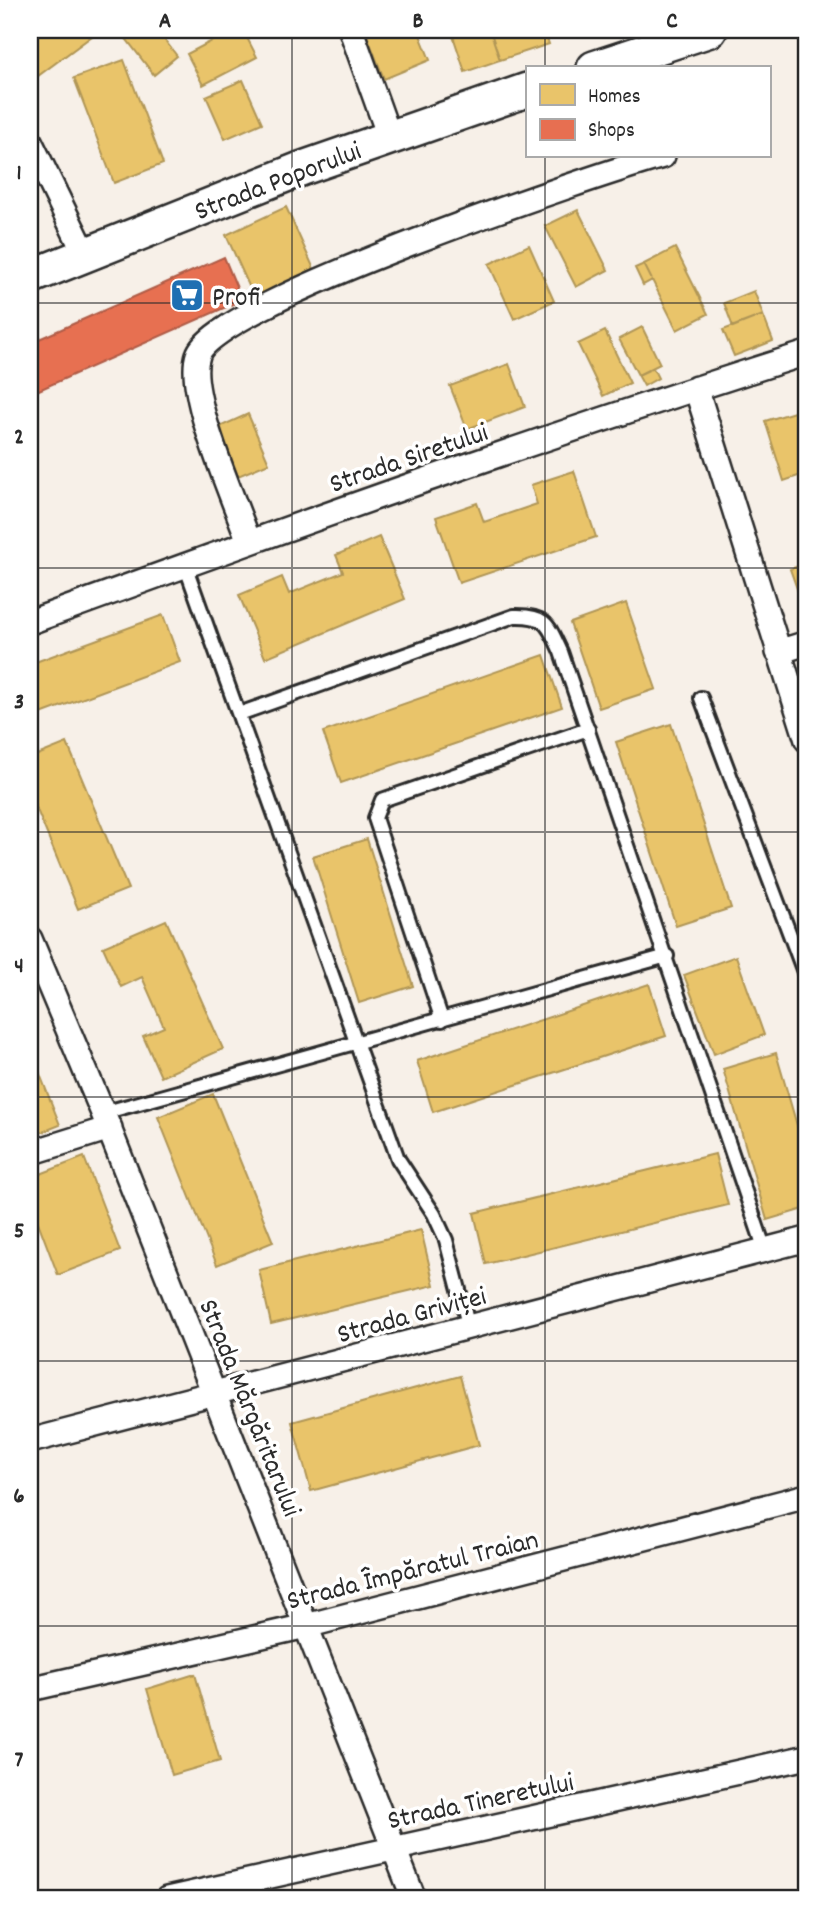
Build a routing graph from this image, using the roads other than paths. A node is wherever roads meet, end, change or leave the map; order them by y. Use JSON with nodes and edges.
{"nodes":[{"id":1,"x":351,"y":30,"type":"edge"},
{"id":2,"x":710,"y":30,"type":"edge"},
{"id":3,"x":600,"y":66,"type":"edge"},
{"id":4,"x":526,"y":90,"type":"edge"},
{"id":5,"x":389,"y":136,"type":"junction"},
{"id":6,"x":30,"y":141,"type":"edge"},
{"id":7,"x":657,"y":158,"type":"edge"},
{"id":8,"x":85,"y":254,"type":"junction"},
{"id":9,"x":30,"y":277,"type":"edge"},
{"id":10,"x":807,"y":353,"type":"edge"},
{"id":11,"x":696,"y":388,"type":"junction"},
{"id":12,"x":249,"y":542,"type":"junction"},
{"id":13,"x":185,"y":565,"type":"junction"},
{"id":14,"x":30,"y":622,"type":"edge"},
{"id":15,"x":807,"y":643,"type":"edge"},
{"id":16,"x":778,"y":652,"type":"junction"},
{"id":17,"x":701,"y":698,"type":"dead end"},
{"id":18,"x":239,"y":713,"type":"junction"},
{"id":19,"x":588,"y":729,"type":"junction"},
{"id":20,"x":807,"y":740,"type":"edge"},
{"id":21,"x":30,"y":939,"type":"edge"},
{"id":22,"x":667,"y":956,"type":"junction"},
{"id":23,"x":807,"y":980,"type":"edge"},
{"id":24,"x":442,"y":1020,"type":"junction"},
{"id":25,"x":356,"y":1044,"type":"junction"},
{"id":26,"x":107,"y":1120,"type":"junction"},
{"id":27,"x":30,"y":1153,"type":"edge"},
{"id":28,"x":807,"y":1240,"type":"edge"},
{"id":29,"x":765,"y":1250,"type":"junction"},
{"id":30,"x":469,"y":1328,"type":"junction"},
{"id":31,"x":215,"y":1395,"type":"junction"},
{"id":32,"x":30,"y":1441,"type":"edge"},
{"id":33,"x":807,"y":1496,"type":"edge"},
{"id":34,"x":306,"y":1626,"type":"junction"},
{"id":35,"x":30,"y":1689,"type":"edge"},
{"id":36,"x":807,"y":1757,"type":"edge"},
{"id":37,"x":394,"y":1848,"type":"junction"},
{"id":38,"x":167,"y":1899,"type":"edge"},
{"id":39,"x":414,"y":1899,"type":"edge"}],
"edges":[{"from":1,"to":5,"type":"street"},
{"from":2,"to":3,"type":"street"},
{"from":4,"to":5,"type":"street","name":"Strada Poporului"},
{"from":5,"to":8,"type":"street","name":"Strada Poporului"},
{"from":6,"to":8,"type":"street"},
{"from":7,"to":12,"type":"street"},
{"from":8,"to":9,"type":"street","name":"Strada Poporului"},
{"from":10,"to":11,"type":"street","name":"Strada Siretului"},
{"from":11,"to":12,"type":"street","name":"Strada Siretului"},
{"from":11,"to":16,"type":"street"},
{"from":12,"to":13,"type":"street","name":"Strada Siretului"},
{"from":13,"to":14,"type":"street","name":"Strada Siretului"},
{"from":13,"to":18,"type":"lane"},
{"from":15,"to":16,"type":"street"},
{"from":16,"to":20,"type":"street"},
{"from":17,"to":23,"type":"lane"},
{"from":18,"to":19,"type":"lane"},
{"from":18,"to":25,"type":"lane"},
{"from":19,"to":22,"type":"lane"},
{"from":19,"to":24,"type":"lane"},
{"from":21,"to":26,"type":"street","name":"Strada Mărgăritarului"},
{"from":22,"to":24,"type":"lane"},
{"from":22,"to":29,"type":"lane"},
{"from":24,"to":25,"type":"lane"},
{"from":25,"to":26,"type":"lane"},
{"from":25,"to":30,"type":"lane"},
{"from":26,"to":27,"type":"street"},
{"from":26,"to":31,"type":"street","name":"Strada Mărgăritarului"},
{"from":28,"to":29,"type":"street","name":"Strada Griviței"},
{"from":29,"to":30,"type":"street","name":"Strada Griviței"},
{"from":30,"to":31,"type":"street","name":"Strada Griviței"},
{"from":31,"to":32,"type":"street","name":"Strada Griviței"},
{"from":31,"to":34,"type":"street","name":"Strada Mărgăritarului"},
{"from":33,"to":34,"type":"street","name":"Strada Împăratul Traian"},
{"from":34,"to":35,"type":"street","name":"Strada Împăratul Traian"},
{"from":34,"to":37,"type":"street","name":"Strada Mărgăritarului"},
{"from":36,"to":37,"type":"street","name":"Strada Tineretului"},
{"from":37,"to":38,"type":"street","name":"Strada Tineretului"},
{"from":37,"to":39,"type":"street","name":"Strada Mărgăritarului"}]}
